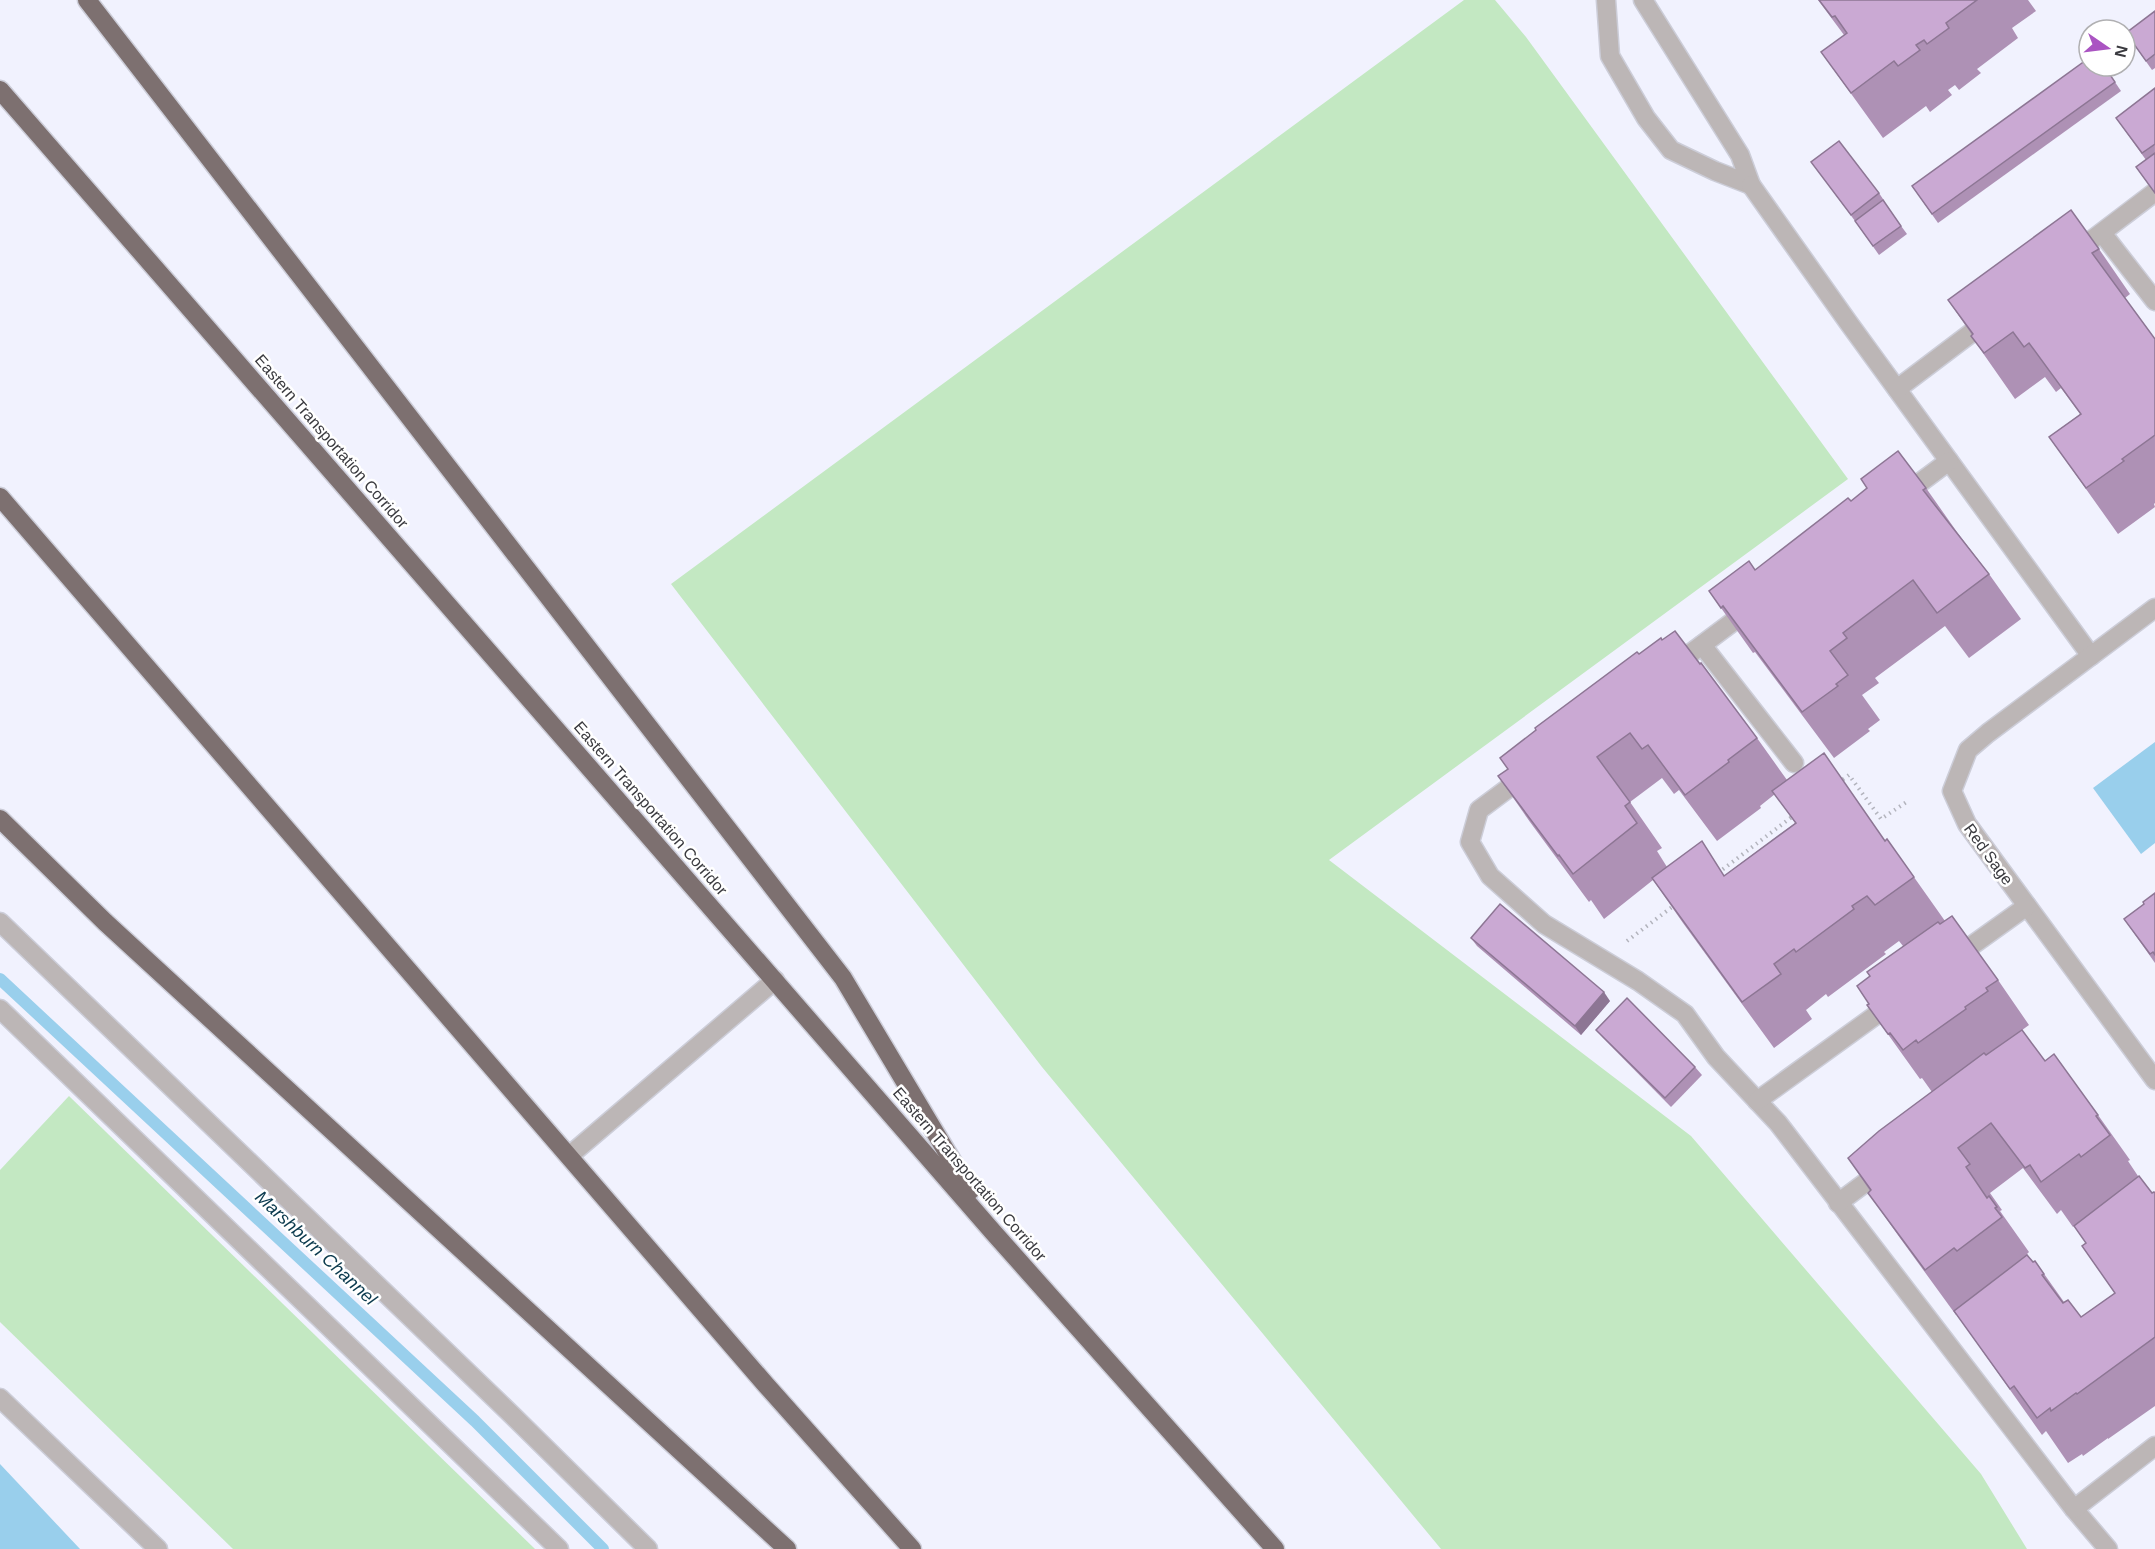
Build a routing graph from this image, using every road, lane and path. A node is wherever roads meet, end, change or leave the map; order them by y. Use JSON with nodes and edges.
{"nodes":[{"id":1,"x":87,"y":0,"type":"edge"},
{"id":2,"x":1606,"y":0,"type":"edge"},
{"id":3,"x":1643,"y":0,"type":"edge"},
{"id":4,"x":0,"y":90,"type":"edge"},
{"id":5,"x":1751,"y":185,"type":"junction"},
{"id":6,"x":2155,"y":192,"type":"edge"},
{"id":7,"x":2102,"y":233,"type":"junction"},
{"id":8,"x":2055,"y":268,"type":"edge"},
{"id":9,"x":2155,"y":301,"type":"edge"},
{"id":10,"x":2009,"y":304,"type":"edge"},
{"id":11,"x":1897,"y":389,"type":"junction"},
{"id":12,"x":1949,"y":461,"type":"junction"},
{"id":13,"x":0,"y":497,"type":"edge"},
{"id":14,"x":1892,"y":504,"type":"edge"},
{"id":15,"x":1768,"y":596,"type":"edge"},
{"id":16,"x":2155,"y":608,"type":"edge"},
{"id":17,"x":1702,"y":645,"type":"junction"},
{"id":18,"x":2091,"y":656,"type":"junction"},
{"id":19,"x":1656,"y":679,"type":"edge"},
{"id":20,"x":1544,"y":762,"type":"edge"},
{"id":21,"x":1794,"y":763,"type":"dead end"},
{"id":22,"x":1830,"y":789,"type":"edge"},
{"id":23,"x":1908,"y":801,"type":"dead end"},
{"id":24,"x":1802,"y":810,"type":"edge"},
{"id":25,"x":0,"y":819,"type":"edge"},
{"id":26,"x":1716,"y":874,"type":"edge"},
{"id":27,"x":1678,"y":903,"type":"edge"},
{"id":28,"x":2027,"y":906,"type":"junction"},
{"id":29,"x":0,"y":922,"type":"edge"},
{"id":30,"x":1602,"y":960,"type":"junction"},
{"id":31,"x":1939,"y":969,"type":"edge"},
{"id":32,"x":775,"y":980,"type":"junction"},
{"id":33,"x":1910,"y":990,"type":"edge"},
{"id":34,"x":0,"y":1009,"type":"edge"},
{"id":35,"x":2155,"y":1080,"type":"edge"},
{"id":36,"x":1757,"y":1101,"type":"junction"},
{"id":37,"x":569,"y":1156,"type":"junction"},
{"id":38,"x":1894,"y":1161,"type":"edge"},
{"id":39,"x":1838,"y":1203,"type":"junction"},
{"id":40,"x":993,"y":1232,"type":"junction"},
{"id":41,"x":0,"y":1398,"type":"edge"},
{"id":42,"x":2155,"y":1446,"type":"edge"},
{"id":43,"x":2074,"y":1509,"type":"junction"},
{"id":44,"x":158,"y":1549,"type":"edge"},
{"id":45,"x":559,"y":1549,"type":"edge"},
{"id":46,"x":648,"y":1549,"type":"edge"},
{"id":47,"x":787,"y":1549,"type":"edge"},
{"id":48,"x":912,"y":1549,"type":"edge"},
{"id":49,"x":1275,"y":1549,"type":"edge"},
{"id":50,"x":2108,"y":1549,"type":"edge"}],
"edges":[{"from":1,"to":40,"type":"highway"},
{"from":2,"to":5,"type":"street"},
{"from":3,"to":5,"type":"street"},
{"from":4,"to":32,"type":"highway","name":"Eastern Transportation Corridor"},
{"from":5,"to":11,"type":"street"},
{"from":6,"to":7,"type":"street"},
{"from":7,"to":8,"type":"street"},
{"from":7,"to":9,"type":"street"},
{"from":10,"to":11,"type":"street"},
{"from":11,"to":12,"type":"street"},
{"from":12,"to":14,"type":"street"},
{"from":12,"to":18,"type":"street"},
{"from":13,"to":37,"type":"highway"},
{"from":15,"to":17,"type":"street"},
{"from":16,"to":18,"type":"street","name":"Red Sage"},
{"from":17,"to":19,"type":"street"},
{"from":17,"to":21,"type":"street"},
{"from":18,"to":28,"type":"street","name":"Red Sage"},
{"from":20,"to":30,"type":"street"},
{"from":22,"to":23,"type":"path"},
{"from":24,"to":26,"type":"path"},
{"from":25,"to":47,"type":"highway"},
{"from":27,"to":30,"type":"path"},
{"from":28,"to":31,"type":"street"},
{"from":28,"to":35,"type":"street","name":"Red Sage"},
{"from":29,"to":46,"type":"street"},
{"from":30,"to":36,"type":"street"},
{"from":32,"to":37,"type":"street"},
{"from":32,"to":40,"type":"highway","name":"Eastern Transportation Corridor"},
{"from":33,"to":36,"type":"street"},
{"from":34,"to":45,"type":"street"},
{"from":36,"to":39,"type":"street"},
{"from":37,"to":48,"type":"highway"},
{"from":38,"to":39,"type":"street"},
{"from":39,"to":43,"type":"street"},
{"from":40,"to":49,"type":"highway","name":"Eastern Transportation Corridor"},
{"from":41,"to":44,"type":"street"},
{"from":42,"to":43,"type":"street"},
{"from":43,"to":50,"type":"street"}]}
